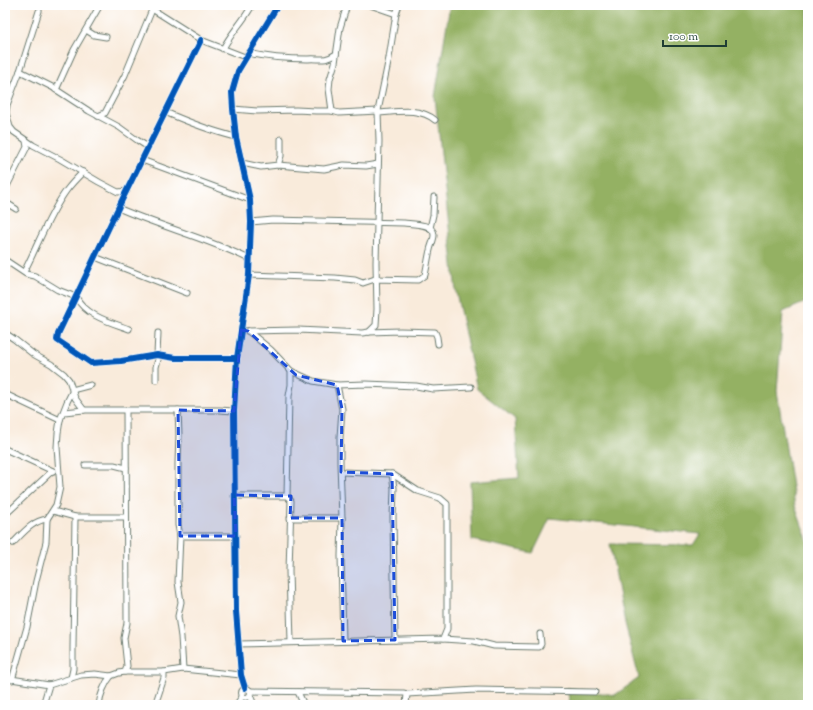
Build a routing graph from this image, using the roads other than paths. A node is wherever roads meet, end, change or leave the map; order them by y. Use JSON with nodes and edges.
{"nodes":[{"id":1,"x":100,"y":5,"type":"edge"},
{"id":2,"x":278,"y":5,"type":"edge"},
{"id":3,"x":346,"y":5,"type":"edge"},
{"id":4,"x":370,"y":5,"type":"edge"},
{"id":5,"x":399,"y":5,"type":"edge"},
{"id":6,"x":153,"y":7,"type":"edge"},
{"id":7,"x":252,"y":7,"type":"dead end"},
{"id":8,"x":39,"y":11,"type":"dead end"},
{"id":9,"x":396,"y":14,"type":"junction"},
{"id":10,"x":86,"y":30,"type":"junction"},
{"id":11,"x":106,"y":37,"type":"dead end"},
{"id":12,"x":202,"y":40,"type":"junction"},
{"id":13,"x":223,"y":49,"type":"junction"},
{"id":14,"x":336,"y":54,"type":"junction"},
{"id":15,"x":246,"y":55,"type":"junction"},
{"id":16,"x":20,"y":71,"type":"junction"},
{"id":17,"x":56,"y":90,"type":"junction"},
{"id":18,"x":233,"y":109,"type":"junction"},
{"id":19,"x":332,"y":111,"type":"junction"},
{"id":20,"x":165,"y":112,"type":"junction"},
{"id":21,"x":378,"y":112,"type":"junction"},
{"id":22,"x":105,"y":113,"type":"junction"},
{"id":23,"x":98,"y":116,"type":"junction"},
{"id":24,"x":108,"y":120,"type":"junction"},
{"id":25,"x":435,"y":120,"type":"dead end"},
{"id":26,"x":236,"y":138,"type":"junction"},
{"id":27,"x":281,"y":139,"type":"dead end"},
{"id":28,"x":26,"y":141,"type":"junction"},
{"id":29,"x":33,"y":145,"type":"junction"},
{"id":30,"x":27,"y":147,"type":"junction"},
{"id":31,"x":148,"y":147,"type":"junction"},
{"id":32,"x":142,"y":160,"type":"junction"},
{"id":33,"x":242,"y":163,"type":"junction"},
{"id":34,"x":378,"y":164,"type":"junction"},
{"id":35,"x":278,"y":165,"type":"junction"},
{"id":36,"x":83,"y":172,"type":"junction"},
{"id":37,"x":5,"y":188,"type":"edge"},
{"id":38,"x":127,"y":191,"type":"junction"},
{"id":39,"x":118,"y":192,"type":"junction"},
{"id":40,"x":434,"y":197,"type":"dead end"},
{"id":41,"x":122,"y":200,"type":"junction"},
{"id":42,"x":250,"y":200,"type":"junction"},
{"id":43,"x":5,"y":202,"type":"edge"},
{"id":44,"x":16,"y":208,"type":"dead end"},
{"id":45,"x":118,"y":208,"type":"junction"},
{"id":46,"x":251,"y":222,"type":"junction"},
{"id":47,"x":377,"y":222,"type":"junction"},
{"id":48,"x":430,"y":228,"type":"junction"},
{"id":49,"x":94,"y":257,"type":"junction"},
{"id":50,"x":249,"y":259,"type":"junction"},
{"id":51,"x":5,"y":260,"type":"edge"},
{"id":52,"x":24,"y":272,"type":"junction"},
{"id":53,"x":249,"y":275,"type":"junction"},
{"id":54,"x":376,"y":279,"type":"junction"},
{"id":55,"x":187,"y":294,"type":"dead end"},
{"id":56,"x":75,"y":296,"type":"junction"},
{"id":57,"x":129,"y":329,"type":"dead end"},
{"id":58,"x":241,"y":330,"type":"junction"},
{"id":59,"x":248,"y":331,"type":"junction"},
{"id":60,"x":369,"y":332,"type":"junction"},
{"id":61,"x":5,"y":333,"type":"edge"},
{"id":62,"x":158,"y":333,"type":"dead end"},
{"id":63,"x":438,"y":344,"type":"dead end"},
{"id":64,"x":158,"y":356,"type":"junction"},
{"id":65,"x":237,"y":358,"type":"junction"},
{"id":66,"x":291,"y":371,"type":"junction"},
{"id":67,"x":156,"y":380,"type":"dead end"},
{"id":68,"x":91,"y":385,"type":"dead end"},
{"id":69,"x":337,"y":385,"type":"junction"},
{"id":70,"x":470,"y":387,"type":"dead end"},
{"id":71,"x":72,"y":391,"type":"junction"},
{"id":72,"x":5,"y":394,"type":"edge"},
{"id":73,"x":84,"y":410,"type":"junction"},
{"id":74,"x":126,"y":410,"type":"junction"},
{"id":75,"x":178,"y":410,"type":"junction"},
{"id":76,"x":234,"y":411,"type":"junction"},
{"id":77,"x":64,"y":412,"type":"junction"},
{"id":78,"x":60,"y":420,"type":"junction"},
{"id":79,"x":6,"y":451,"type":"edge"},
{"id":80,"x":85,"y":465,"type":"dead end"},
{"id":81,"x":126,"y":468,"type":"junction"},
{"id":82,"x":58,"y":470,"type":"junction"},
{"id":83,"x":52,"y":471,"type":"junction"},
{"id":84,"x":341,"y":472,"type":"junction"},
{"id":85,"x":392,"y":474,"type":"junction"},
{"id":86,"x":234,"y":496,"type":"junction"},
{"id":87,"x":287,"y":496,"type":"junction"},
{"id":88,"x":53,"y":511,"type":"junction"},
{"id":89,"x":5,"y":515,"type":"edge"},
{"id":90,"x":75,"y":517,"type":"junction"},
{"id":91,"x":126,"y":517,"type":"junction"},
{"id":92,"x":290,"y":518,"type":"junction"},
{"id":93,"x":342,"y":518,"type":"junction"},
{"id":94,"x":47,"y":519,"type":"junction"},
{"id":95,"x":180,"y":536,"type":"junction"},
{"id":96,"x":236,"y":536,"type":"junction"},
{"id":97,"x":13,"y":543,"type":"dead end"},
{"id":98,"x":540,"y":634,"type":"dead end"},
{"id":99,"x":443,"y":639,"type":"junction"},
{"id":100,"x":395,"y":640,"type":"junction"},
{"id":101,"x":343,"y":641,"type":"junction"},
{"id":102,"x":291,"y":642,"type":"junction"},
{"id":103,"x":238,"y":644,"type":"junction"},
{"id":104,"x":183,"y":669,"type":"junction"},
{"id":105,"x":125,"y":672,"type":"junction"},
{"id":106,"x":164,"y":672,"type":"junction"},
{"id":107,"x":242,"y":675,"type":"junction"},
{"id":108,"x":111,"y":676,"type":"junction"},
{"id":109,"x":5,"y":678,"type":"edge"},
{"id":110,"x":71,"y":678,"type":"junction"},
{"id":111,"x":12,"y":680,"type":"junction"},
{"id":112,"x":49,"y":685,"type":"junction"},
{"id":113,"x":248,"y":691,"type":"junction"},
{"id":114,"x":298,"y":692,"type":"junction"},
{"id":115,"x":595,"y":692,"type":"dead end"},
{"id":116,"x":407,"y":694,"type":"junction"},
{"id":117,"x":242,"y":697,"type":"junction"},
{"id":118,"x":43,"y":705,"type":"edge"},
{"id":119,"x":99,"y":705,"type":"edge"},
{"id":120,"x":155,"y":705,"type":"edge"},
{"id":121,"x":236,"y":705,"type":"edge"},
{"id":122,"x":254,"y":705,"type":"edge"},
{"id":123,"x":304,"y":705,"type":"edge"},
{"id":124,"x":406,"y":705,"type":"edge"}],
"edges":[{"from":1,"to":10,"type":"street"},
{"from":2,"to":15,"type":"street"},
{"from":3,"to":14,"type":"street"},
{"from":4,"to":9,"type":"street"},
{"from":5,"to":9,"type":"street"},
{"from":6,"to":12,"type":"street"},
{"from":6,"to":22,"type":"street"},
{"from":7,"to":13,"type":"street"},
{"from":8,"to":16,"type":"street"},
{"from":9,"to":21,"type":"street"},
{"from":10,"to":11,"type":"street"},
{"from":10,"to":17,"type":"street"},
{"from":12,"to":13,"type":"street"},
{"from":12,"to":20,"type":"street"},
{"from":13,"to":15,"type":"street"},
{"from":14,"to":15,"type":"street"},
{"from":14,"to":19,"type":"street"},
{"from":15,"to":18,"type":"street"},
{"from":16,"to":17,"type":"street"},
{"from":16,"to":28,"type":"street"},
{"from":17,"to":23,"type":"street"},
{"from":18,"to":19,"type":"street"},
{"from":18,"to":26,"type":"street"},
{"from":19,"to":21,"type":"street"},
{"from":20,"to":26,"type":"street"},
{"from":20,"to":31,"type":"street"},
{"from":21,"to":25,"type":"street"},
{"from":21,"to":34,"type":"street"},
{"from":22,"to":23,"type":"street"},
{"from":22,"to":24,"type":"street"},
{"from":23,"to":24,"type":"street"},
{"from":24,"to":31,"type":"street"},
{"from":26,"to":33,"type":"street"},
{"from":27,"to":35,"type":"street"},
{"from":28,"to":29,"type":"street"},
{"from":28,"to":30,"type":"street"},
{"from":29,"to":30,"type":"street"},
{"from":29,"to":36,"type":"street"},
{"from":30,"to":37,"type":"street"},
{"from":31,"to":32,"type":"street"},
{"from":32,"to":38,"type":"street"},
{"from":32,"to":42,"type":"street"},
{"from":33,"to":35,"type":"street"},
{"from":33,"to":42,"type":"street"},
{"from":34,"to":35,"type":"street"},
{"from":34,"to":47,"type":"street"},
{"from":36,"to":39,"type":"street"},
{"from":36,"to":52,"type":"street"},
{"from":38,"to":39,"type":"street"},
{"from":38,"to":41,"type":"street"},
{"from":39,"to":41,"type":"street"},
{"from":40,"to":48,"type":"street"},
{"from":41,"to":45,"type":"street"},
{"from":42,"to":46,"type":"street"},
{"from":43,"to":44,"type":"street"},
{"from":45,"to":49,"type":"street"},
{"from":45,"to":50,"type":"street"},
{"from":46,"to":47,"type":"street"},
{"from":46,"to":50,"type":"street"},
{"from":47,"to":48,"type":"street"},
{"from":47,"to":54,"type":"street"},
{"from":48,"to":54,"type":"street"},
{"from":49,"to":55,"type":"street"},
{"from":49,"to":56,"type":"street"},
{"from":50,"to":53,"type":"street"},
{"from":51,"to":52,"type":"street"},
{"from":52,"to":56,"type":"street"},
{"from":53,"to":54,"type":"street"},
{"from":53,"to":58,"type":"street"},
{"from":54,"to":60,"type":"street"},
{"from":56,"to":57,"type":"street"},
{"from":56,"to":64,"type":"street"},
{"from":58,"to":59,"type":"street"},
{"from":58,"to":65,"type":"street"},
{"from":59,"to":60,"type":"street"},
{"from":59,"to":66,"type":"street"},
{"from":60,"to":63,"type":"street"},
{"from":61,"to":71,"type":"street"},
{"from":62,"to":64,"type":"street"},
{"from":64,"to":65,"type":"street"},
{"from":64,"to":67,"type":"street"},
{"from":65,"to":76,"type":"street"},
{"from":66,"to":69,"type":"street"},
{"from":66,"to":87,"type":"street"},
{"from":68,"to":71,"type":"street"},
{"from":69,"to":70,"type":"street"},
{"from":69,"to":84,"type":"street"},
{"from":71,"to":73,"type":"street"},
{"from":71,"to":77,"type":"street"},
{"from":72,"to":78,"type":"street"},
{"from":73,"to":74,"type":"street"},
{"from":73,"to":77,"type":"street"},
{"from":74,"to":75,"type":"street"},
{"from":74,"to":81,"type":"street"},
{"from":75,"to":76,"type":"street"},
{"from":75,"to":95,"type":"street"},
{"from":76,"to":86,"type":"street"},
{"from":77,"to":78,"type":"street"},
{"from":78,"to":82,"type":"street"},
{"from":79,"to":83,"type":"street"},
{"from":80,"to":81,"type":"street"},
{"from":81,"to":91,"type":"street"},
{"from":82,"to":83,"type":"street"},
{"from":82,"to":88,"type":"street"},
{"from":83,"to":89,"type":"street"},
{"from":84,"to":85,"type":"street"},
{"from":84,"to":93,"type":"street"},
{"from":85,"to":99,"type":"street"},
{"from":85,"to":100,"type":"street"},
{"from":86,"to":87,"type":"street"},
{"from":86,"to":96,"type":"street"},
{"from":87,"to":92,"type":"street"},
{"from":88,"to":90,"type":"street"},
{"from":88,"to":94,"type":"street"},
{"from":90,"to":91,"type":"street"},
{"from":90,"to":110,"type":"street"},
{"from":91,"to":105,"type":"street"},
{"from":92,"to":93,"type":"street"},
{"from":92,"to":102,"type":"street"},
{"from":93,"to":101,"type":"street"},
{"from":94,"to":97,"type":"street"},
{"from":94,"to":111,"type":"street"},
{"from":95,"to":96,"type":"street"},
{"from":95,"to":104,"type":"street"},
{"from":96,"to":103,"type":"street"},
{"from":98,"to":99,"type":"street"},
{"from":99,"to":100,"type":"street"},
{"from":100,"to":101,"type":"street"},
{"from":101,"to":102,"type":"street"},
{"from":102,"to":103,"type":"street"},
{"from":103,"to":107,"type":"street"},
{"from":104,"to":106,"type":"street"},
{"from":104,"to":107,"type":"street"},
{"from":105,"to":106,"type":"street"},
{"from":105,"to":108,"type":"street"},
{"from":106,"to":120,"type":"street"},
{"from":107,"to":113,"type":"street"},
{"from":108,"to":110,"type":"street"},
{"from":108,"to":119,"type":"street"},
{"from":109,"to":111,"type":"street"},
{"from":110,"to":112,"type":"street"},
{"from":111,"to":112,"type":"street"},
{"from":112,"to":118,"type":"street"},
{"from":113,"to":114,"type":"street"},
{"from":113,"to":117,"type":"street"},
{"from":113,"to":117,"type":"street"},
{"from":113,"to":122,"type":"street"},
{"from":114,"to":116,"type":"street"},
{"from":114,"to":123,"type":"street"},
{"from":115,"to":116,"type":"street"},
{"from":116,"to":124,"type":"street"},
{"from":117,"to":121,"type":"street"}]}
